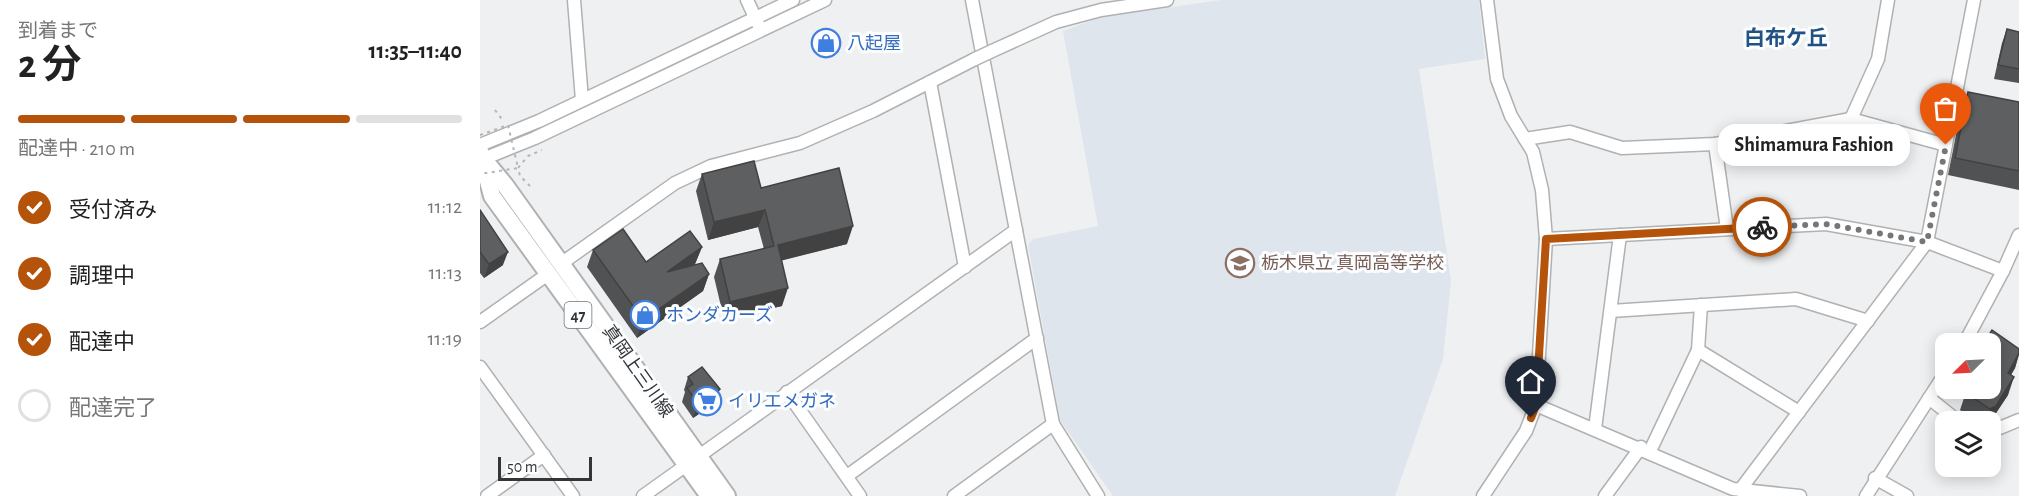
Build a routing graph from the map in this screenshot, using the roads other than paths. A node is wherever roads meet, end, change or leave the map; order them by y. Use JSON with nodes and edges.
{"nodes":[{"id":1,"x":574,"y":0,"type":"edge"},
{"id":2,"x":747,"y":0,"type":"edge"},
{"id":3,"x":793,"y":0,"type":"edge"},
{"id":4,"x":825,"y":0,"type":"edge"},
{"id":5,"x":972,"y":0,"type":"edge"},
{"id":6,"x":1167,"y":0,"type":"edge"},
{"id":7,"x":1487,"y":0,"type":"edge"},
{"id":8,"x":1888,"y":0,"type":"edge"},
{"id":9,"x":1974,"y":0,"type":"edge"},
{"id":10,"x":755,"y":17,"type":"junction"},
{"id":11,"x":760,"y":30,"type":"junction"},
{"id":12,"x":930,"y":82,"type":"junction"},
{"id":13,"x":582,"y":100,"type":"junction"},
{"id":14,"x":1851,"y":119,"type":"junction"},
{"id":15,"x":1525,"y":139,"type":"junction"},
{"id":16,"x":1715,"y":144,"type":"junction"},
{"id":17,"x":1946,"y":145,"type":"junction"},
{"id":18,"x":481,"y":158,"type":"edge"},
{"id":19,"x":1727,"y":229,"type":"junction"},
{"id":20,"x":1016,"y":230,"type":"junction"},
{"id":21,"x":1620,"y":235,"type":"junction"},
{"id":22,"x":2019,"y":235,"type":"edge"},
{"id":23,"x":1546,"y":239,"type":"junction"},
{"id":24,"x":1927,"y":242,"type":"junction"},
{"id":25,"x":562,"y":263,"type":"junction"},
{"id":26,"x":965,"y":267,"type":"junction"},
{"id":27,"x":2003,"y":271,"type":"junction"},
{"id":28,"x":548,"y":273,"type":"junction"},
{"id":29,"x":1701,"y":305,"type":"junction"},
{"id":30,"x":1611,"y":311,"type":"junction"},
{"id":31,"x":1868,"y":321,"type":"junction"},
{"id":32,"x":480,"y":322,"type":"edge"},
{"id":33,"x":1970,"y":333,"type":"edge"},
{"id":34,"x":1037,"y":338,"type":"junction"},
{"id":35,"x":1698,"y":350,"type":"junction"},
{"id":36,"x":480,"y":367,"type":"edge"},
{"id":37,"x":1935,"y":389,"type":"edge"},
{"id":38,"x":787,"y":392,"type":"junction"},
{"id":39,"x":1929,"y":398,"type":"junction"},
{"id":40,"x":1536,"y":405,"type":"junction"},
{"id":41,"x":1945,"y":411,"type":"edge"},
{"id":42,"x":1799,"y":412,"type":"junction"},
{"id":43,"x":2019,"y":420,"type":"edge"},
{"id":44,"x":1053,"y":424,"type":"junction"},
{"id":45,"x":2001,"y":427,"type":"edge"},
{"id":46,"x":1595,"y":429,"type":"junction"},
{"id":47,"x":1646,"y":449,"type":"junction"},
{"id":48,"x":544,"y":455,"type":"junction"},
{"id":49,"x":693,"y":460,"type":"junction"},
{"id":50,"x":846,"y":476,"type":"junction"},
{"id":51,"x":1875,"y":477,"type":"junction"},
{"id":52,"x":1734,"y":492,"type":"edge"},
{"id":53,"x":487,"y":496,"type":"edge"},
{"id":54,"x":573,"y":496,"type":"edge"},
{"id":55,"x":643,"y":496,"type":"edge"},
{"id":56,"x":709,"y":496,"type":"edge"},
{"id":57,"x":727,"y":496,"type":"edge"},
{"id":58,"x":860,"y":496,"type":"edge"},
{"id":59,"x":954,"y":496,"type":"edge"},
{"id":60,"x":1098,"y":496,"type":"edge"},
{"id":61,"x":1483,"y":496,"type":"edge"},
{"id":62,"x":1605,"y":496,"type":"edge"},
{"id":63,"x":1800,"y":496,"type":"edge"},
{"id":64,"x":1866,"y":496,"type":"edge"},
{"id":65,"x":1907,"y":496,"type":"edge"}],
"edges":[{"from":1,"to":13,"type":"street"},
{"from":2,"to":10,"type":"street"},
{"from":3,"to":10,"type":"street"},
{"from":4,"to":11,"type":"street"},
{"from":5,"to":20,"type":"street"},
{"from":6,"to":12,"type":"street","bridge":true},
{"from":7,"to":15,"type":"street"},
{"from":8,"to":14,"type":"street"},
{"from":9,"to":17,"type":"street"},
{"from":10,"to":11,"type":"street"},
{"from":10,"to":13,"type":"street"},
{"from":11,"to":18,"type":"street"},
{"from":12,"to":25,"type":"street"},
{"from":12,"to":26,"type":"street"},
{"from":13,"to":18,"type":"street"},
{"from":14,"to":16,"type":"street"},
{"from":14,"to":17,"type":"street"},
{"from":15,"to":16,"type":"street"},
{"from":15,"to":23,"type":"street"},
{"from":16,"to":19,"type":"street"},
{"from":17,"to":24,"type":"street"},
{"from":18,"to":25,"type":"main road","name":"真岡上三川線","number":"47"},
{"from":18,"to":28,"type":"main road","name":"真岡上三川線","number":"47"},
{"from":19,"to":21,"type":"street"},
{"from":19,"to":24,"type":"street"},
{"from":20,"to":26,"type":"street"},
{"from":20,"to":34,"type":"street"},
{"from":21,"to":23,"type":"street"},
{"from":21,"to":30,"type":"street"},
{"from":22,"to":27,"type":"street"},
{"from":23,"to":40,"type":"street"},
{"from":24,"to":27,"type":"street"},
{"from":24,"to":31,"type":"street"},
{"from":25,"to":49,"type":"main road","name":"真岡上三川線","number":"47"},
{"from":26,"to":38,"type":"street"},
{"from":27,"to":33,"type":"street"},
{"from":28,"to":32,"type":"street"},
{"from":28,"to":49,"type":"main road","name":"真岡上三川線","number":"47"},
{"from":29,"to":30,"type":"street"},
{"from":29,"to":31,"type":"street"},
{"from":29,"to":35,"type":"street"},
{"from":30,"to":46,"type":"street"},
{"from":31,"to":42,"type":"street"},
{"from":34,"to":44,"type":"street"},
{"from":34,"to":50,"type":"street"},
{"from":35,"to":42,"type":"street"},
{"from":35,"to":47,"type":"street"},
{"from":36,"to":48,"type":"street"},
{"from":37,"to":39,"type":"street"},
{"from":38,"to":49,"type":"street"},
{"from":38,"to":50,"type":"street"},
{"from":39,"to":41,"type":"street"},
{"from":39,"to":51,"type":"street"},
{"from":40,"to":46,"type":"street"},
{"from":40,"to":61,"type":"street"},
{"from":42,"to":52,"type":"street"},
{"from":43,"to":45,"type":"street"},
{"from":44,"to":59,"type":"street"},
{"from":44,"to":60,"type":"street"},
{"from":46,"to":47,"type":"street"},
{"from":47,"to":52,"type":"street"},
{"from":47,"to":62,"type":"street"},
{"from":48,"to":53,"type":"street"},
{"from":48,"to":54,"type":"street"},
{"from":49,"to":55,"type":"street"},
{"from":49,"to":56,"type":"main road","name":"真岡上三川線","number":"47"},
{"from":49,"to":57,"type":"main road","name":"真岡上三川線","number":"47"},
{"from":50,"to":58,"type":"street"},
{"from":51,"to":64,"type":"street"},
{"from":51,"to":65,"type":"street"},
{"from":52,"to":63,"type":"street"}]}
